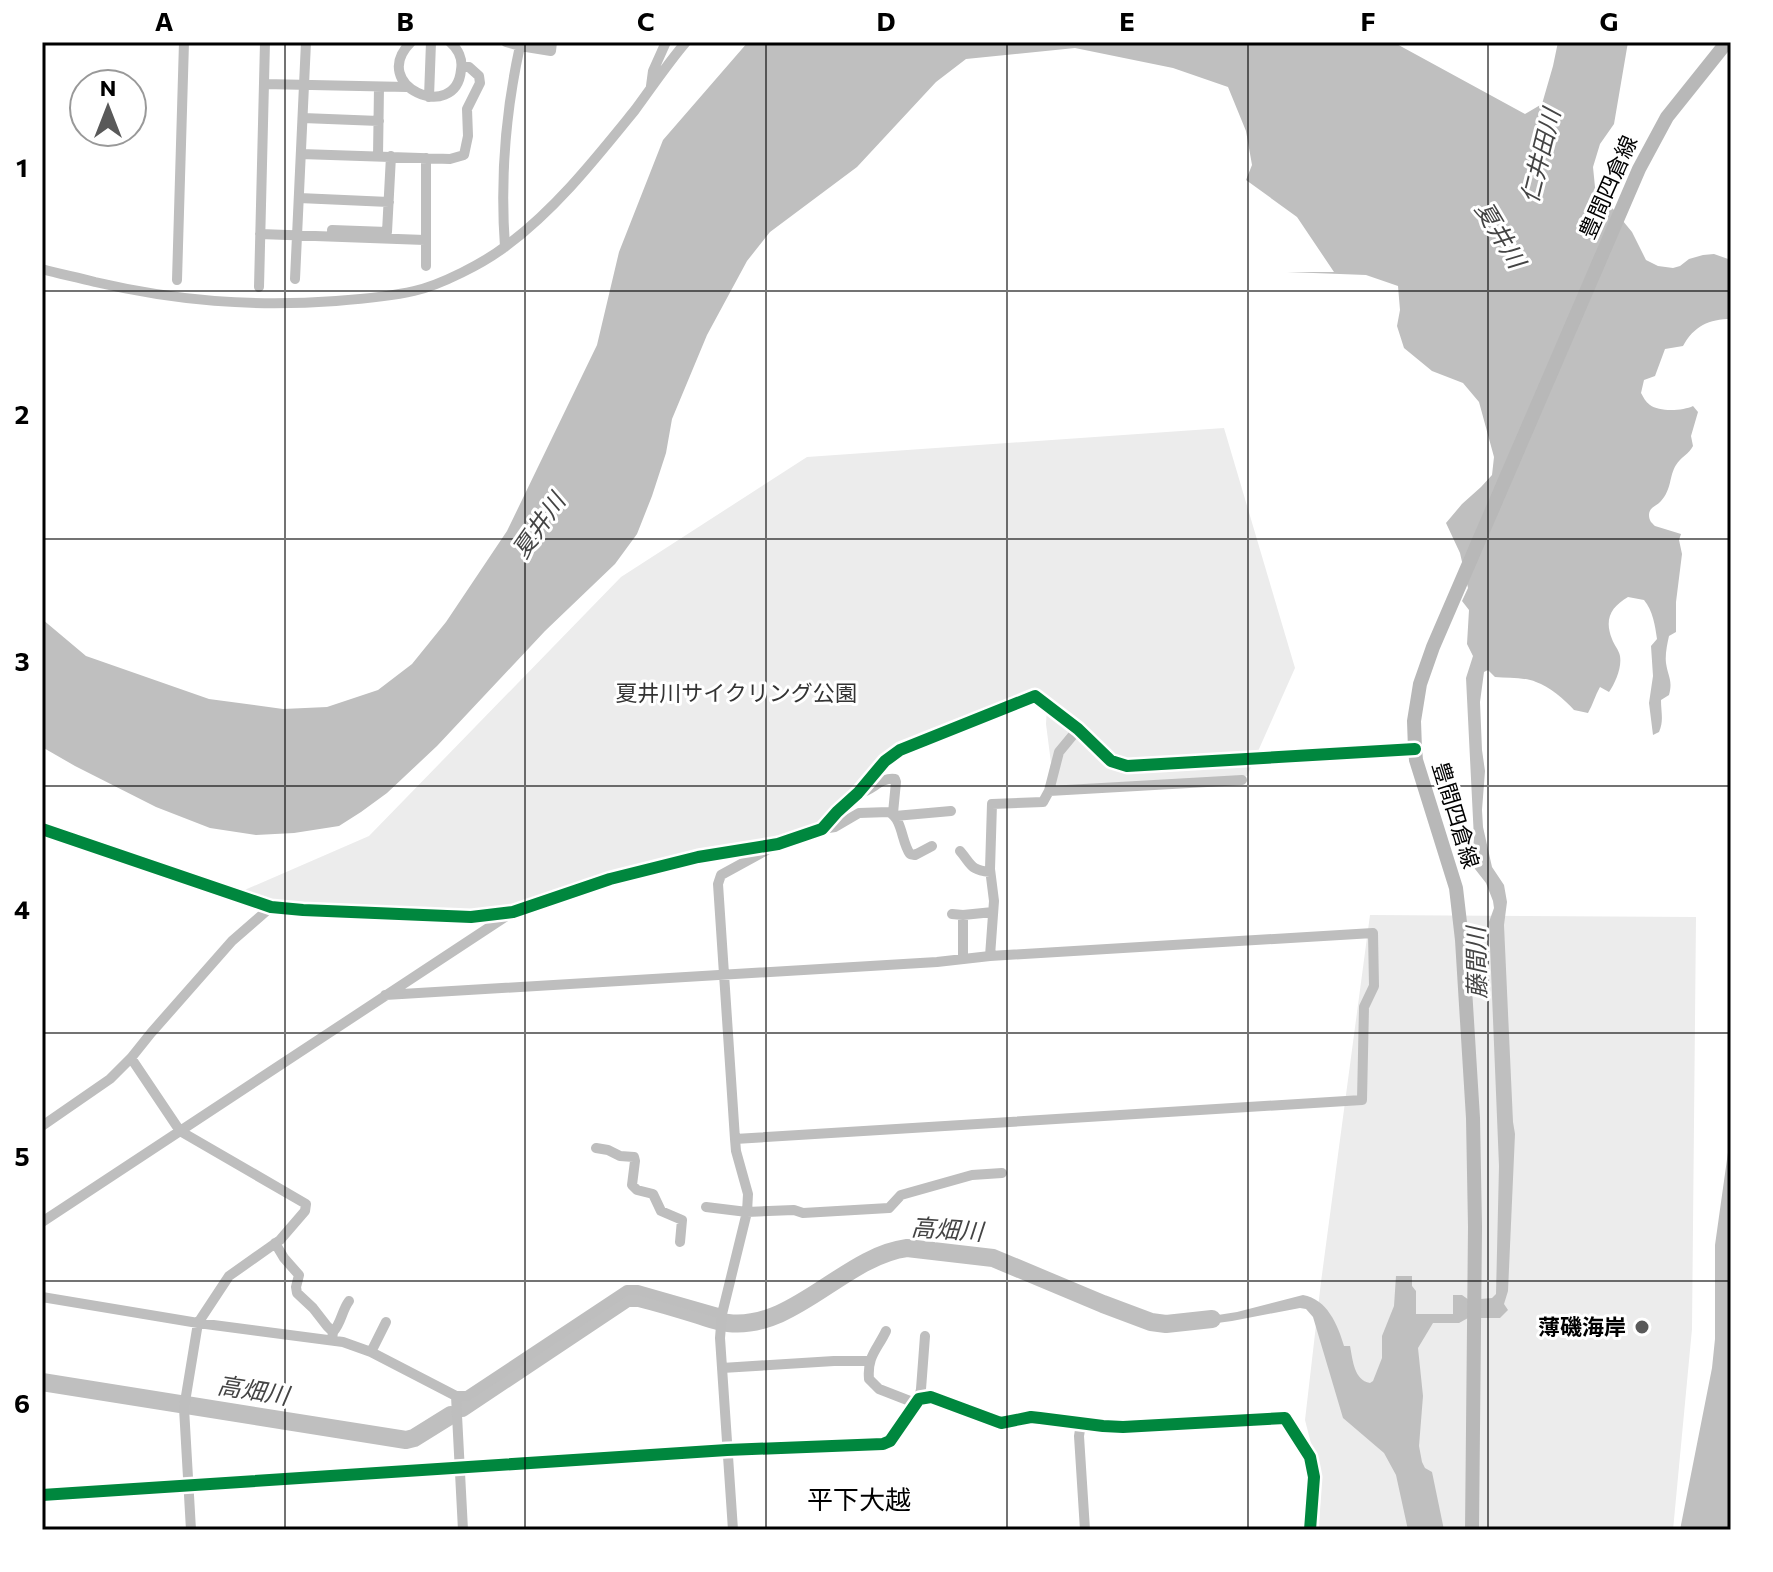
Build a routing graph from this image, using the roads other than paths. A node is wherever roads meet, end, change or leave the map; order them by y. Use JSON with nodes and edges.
{"nodes":[{"id":1,"x":184,"y":42,"type":"edge"},
{"id":2,"x":265,"y":42,"type":"edge"},
{"id":3,"x":306,"y":42,"type":"edge"},
{"id":4,"x":431,"y":42,"type":"edge"},
{"id":5,"x":450,"y":42,"type":"edge"},
{"id":6,"x":506,"y":42,"type":"edge"},
{"id":7,"x":552,"y":42,"type":"edge"},
{"id":8,"x":666,"y":42,"type":"edge"},
{"id":9,"x":686,"y":42,"type":"edge"},
{"id":10,"x":1727,"y":42,"type":"edge"},
{"id":11,"x":408,"y":43,"type":"edge"},
{"id":12,"x":520,"y":46,"type":"junction"},
{"id":13,"x":462,"y":67,"type":"junction"},
{"id":14,"x":264,"y":84,"type":"junction"},
{"id":15,"x":304,"y":85,"type":"junction"},
{"id":16,"x":379,"y":87,"type":"junction"},
{"id":17,"x":407,"y":87,"type":"junction"},
{"id":18,"x":651,"y":88,"type":"junction"},
{"id":19,"x":429,"y":97,"type":"junction"},
{"id":20,"x":303,"y":118,"type":"junction"},
{"id":21,"x":379,"y":121,"type":"junction"},
{"id":22,"x":301,"y":154,"type":"junction"},
{"id":23,"x":378,"y":156,"type":"junction"},
{"id":24,"x":391,"y":156,"type":"junction"},
{"id":25,"x":426,"y":158,"type":"junction"},
{"id":26,"x":299,"y":198,"type":"junction"},
{"id":27,"x":389,"y":202,"type":"junction"},
{"id":28,"x":298,"y":232,"type":"junction"},
{"id":29,"x":260,"y":234,"type":"junction"},
{"id":30,"x":425,"y":240,"type":"junction"},
{"id":31,"x":505,"y":247,"type":"junction"},
{"id":32,"x":426,"y":266,"type":"dead end"},
{"id":33,"x":42,"y":269,"type":"edge"},
{"id":34,"x":295,"y":279,"type":"dead end"},
{"id":35,"x":177,"y":280,"type":"dead end"},
{"id":36,"x":259,"y":287,"type":"dead end"},
{"id":37,"x":1078,"y":729,"type":"junction"},
{"id":38,"x":1415,"y":749,"type":"junction"},
{"id":39,"x":1242,"y":780,"type":"dead end"},
{"id":40,"x":1049,"y":791,"type":"junction"},
{"id":41,"x":858,"y":793,"type":"junction"},
{"id":42,"x":951,"y":811,"type":"dead end"},
{"id":43,"x":894,"y":814,"type":"junction"},
{"id":44,"x":42,"y":829,"type":"edge"},
{"id":45,"x":822,"y":829,"type":"junction"},
{"id":46,"x":778,"y":844,"type":"junction"},
{"id":47,"x":932,"y":846,"type":"dead end"},
{"id":48,"x":960,"y":851,"type":"dead end"},
{"id":49,"x":990,"y":872,"type":"junction"},
{"id":50,"x":271,"y":907,"type":"junction"},
{"id":51,"x":513,"y":912,"type":"junction"},
{"id":52,"x":993,"y":912,"type":"junction"},
{"id":53,"x":990,"y":956,"type":"junction"},
{"id":54,"x":963,"y":959,"type":"junction"},
{"id":55,"x":723,"y":974,"type":"junction"},
{"id":56,"x":385,"y":995,"type":"junction"},
{"id":57,"x":131,"y":1058,"type":"junction"},
{"id":58,"x":42,"y":1126,"type":"edge"},
{"id":59,"x":180,"y":1131,"type":"junction"},
{"id":60,"x":735,"y":1139,"type":"junction"},
{"id":61,"x":596,"y":1148,"type":"dead end"},
{"id":62,"x":1002,"y":1173,"type":"dead end"},
{"id":63,"x":706,"y":1207,"type":"dead end"},
{"id":64,"x":747,"y":1212,"type":"junction"},
{"id":65,"x":42,"y":1222,"type":"edge"},
{"id":66,"x":680,"y":1242,"type":"dead end"},
{"id":67,"x":275,"y":1243,"type":"junction"},
{"id":68,"x":42,"y":1297,"type":"edge"},
{"id":69,"x":349,"y":1301,"type":"dead end"},
{"id":70,"x":721,"y":1320,"type":"junction"},
{"id":71,"x":386,"y":1322,"type":"dead end"},
{"id":72,"x":198,"y":1323,"type":"junction"},
{"id":73,"x":886,"y":1331,"type":"dead end"},
{"id":74,"x":333,"y":1336,"type":"junction"},
{"id":75,"x":925,"y":1336,"type":"dead end"},
{"id":76,"x":371,"y":1352,"type":"junction"},
{"id":77,"x":870,"y":1361,"type":"junction"},
{"id":78,"x":722,"y":1368,"type":"junction"},
{"id":79,"x":456,"y":1396,"type":"junction"},
{"id":80,"x":917,"y":1401,"type":"junction"},
{"id":81,"x":1081,"y":1424,"type":"junction"},
{"id":82,"x":727,"y":1450,"type":"junction"},
{"id":83,"x":460,"y":1469,"type":"junction"},
{"id":84,"x":187,"y":1487,"type":"junction"},
{"id":85,"x":42,"y":1495,"type":"edge"},
{"id":86,"x":191,"y":1530,"type":"edge"},
{"id":87,"x":463,"y":1530,"type":"edge"},
{"id":88,"x":733,"y":1530,"type":"edge"},
{"id":89,"x":1085,"y":1530,"type":"edge"},
{"id":90,"x":1310,"y":1530,"type":"edge"},
{"id":91,"x":1472,"y":1530,"type":"edge"}],
"edges":[{"from":1,"to":35,"type":"street"},
{"from":2,"to":14,"type":"street"},
{"from":3,"to":15,"type":"street"},
{"from":4,"to":19,"type":"street"},
{"from":5,"to":13,"type":"street"},
{"from":6,"to":12,"type":"street"},
{"from":7,"to":12,"type":"street"},
{"from":8,"to":18,"type":"street"},
{"from":9,"to":18,"type":"street"},
{"from":10,"to":38,"type":"main road","name":"豊間四倉線"},
{"from":11,"to":17,"type":"street"},
{"from":12,"to":31,"type":"street"},
{"from":13,"to":19,"type":"street"},
{"from":13,"to":25,"type":"street"},
{"from":14,"to":15,"type":"street"},
{"from":14,"to":29,"type":"street"},
{"from":15,"to":16,"type":"street"},
{"from":15,"to":20,"type":"street"},
{"from":16,"to":17,"type":"street"},
{"from":16,"to":21,"type":"street"},
{"from":17,"to":19,"type":"street"},
{"from":18,"to":31,"type":"street"},
{"from":20,"to":21,"type":"street"},
{"from":20,"to":22,"type":"street"},
{"from":21,"to":23,"type":"street"},
{"from":22,"to":23,"type":"street"},
{"from":22,"to":26,"type":"street"},
{"from":23,"to":24,"type":"street"},
{"from":24,"to":25,"type":"street"},
{"from":24,"to":27,"type":"street"},
{"from":25,"to":30,"type":"street"},
{"from":26,"to":27,"type":"street"},
{"from":26,"to":28,"type":"street"},
{"from":27,"to":28,"type":"street"},
{"from":28,"to":29,"type":"street"},
{"from":28,"to":30,"type":"street"},
{"from":28,"to":34,"type":"street"},
{"from":29,"to":36,"type":"street"},
{"from":30,"to":32,"type":"street"},
{"from":31,"to":33,"type":"street"},
{"from":37,"to":38,"type":"street"},
{"from":37,"to":40,"type":"street"},
{"from":37,"to":41,"type":"street"},
{"from":38,"to":91,"type":"main road","name":"豊間四倉線"},
{"from":39,"to":40,"type":"street"},
{"from":40,"to":49,"type":"street"},
{"from":41,"to":43,"type":"street"},
{"from":41,"to":45,"type":"street"},
{"from":42,"to":43,"type":"street"},
{"from":43,"to":45,"type":"street"},
{"from":43,"to":47,"type":"street"},
{"from":44,"to":50,"type":"street"},
{"from":45,"to":46,"type":"street"},
{"from":46,"to":51,"type":"street"},
{"from":46,"to":55,"type":"street"},
{"from":48,"to":49,"type":"street"},
{"from":49,"to":52,"type":"street"},
{"from":50,"to":51,"type":"street"},
{"from":50,"to":57,"type":"street"},
{"from":51,"to":56,"type":"street"},
{"from":52,"to":53,"type":"street"},
{"from":52,"to":54,"type":"street"},
{"from":53,"to":54,"type":"street"},
{"from":53,"to":60,"type":"street"},
{"from":54,"to":55,"type":"street"},
{"from":55,"to":56,"type":"street"},
{"from":55,"to":60,"type":"street"},
{"from":56,"to":59,"type":"street"},
{"from":57,"to":58,"type":"street"},
{"from":57,"to":59,"type":"street"},
{"from":59,"to":65,"type":"street"},
{"from":59,"to":67,"type":"street"},
{"from":60,"to":64,"type":"street"},
{"from":61,"to":66,"type":"street"},
{"from":62,"to":64,"type":"street"},
{"from":63,"to":64,"type":"street"},
{"from":64,"to":70,"type":"street"},
{"from":67,"to":72,"type":"street"},
{"from":67,"to":74,"type":"street"},
{"from":68,"to":72,"type":"street"},
{"from":69,"to":74,"type":"street"},
{"from":70,"to":78,"type":"street"},
{"from":70,"to":79,"type":"street"},
{"from":71,"to":76,"type":"street"},
{"from":72,"to":74,"type":"street"},
{"from":72,"to":84,"type":"street"},
{"from":73,"to":77,"type":"street"},
{"from":74,"to":76,"type":"street"},
{"from":75,"to":80,"type":"street"},
{"from":76,"to":79,"type":"street"},
{"from":77,"to":78,"type":"street"},
{"from":77,"to":80,"type":"street"},
{"from":78,"to":82,"type":"street"},
{"from":79,"to":83,"type":"street"},
{"from":80,"to":81,"type":"street"},
{"from":80,"to":82,"type":"street"},
{"from":81,"to":89,"type":"street"},
{"from":81,"to":90,"type":"street"},
{"from":82,"to":83,"type":"street"},
{"from":82,"to":88,"type":"street"},
{"from":83,"to":84,"type":"street"},
{"from":83,"to":87,"type":"street"},
{"from":84,"to":85,"type":"street"},
{"from":84,"to":86,"type":"street"}]}
